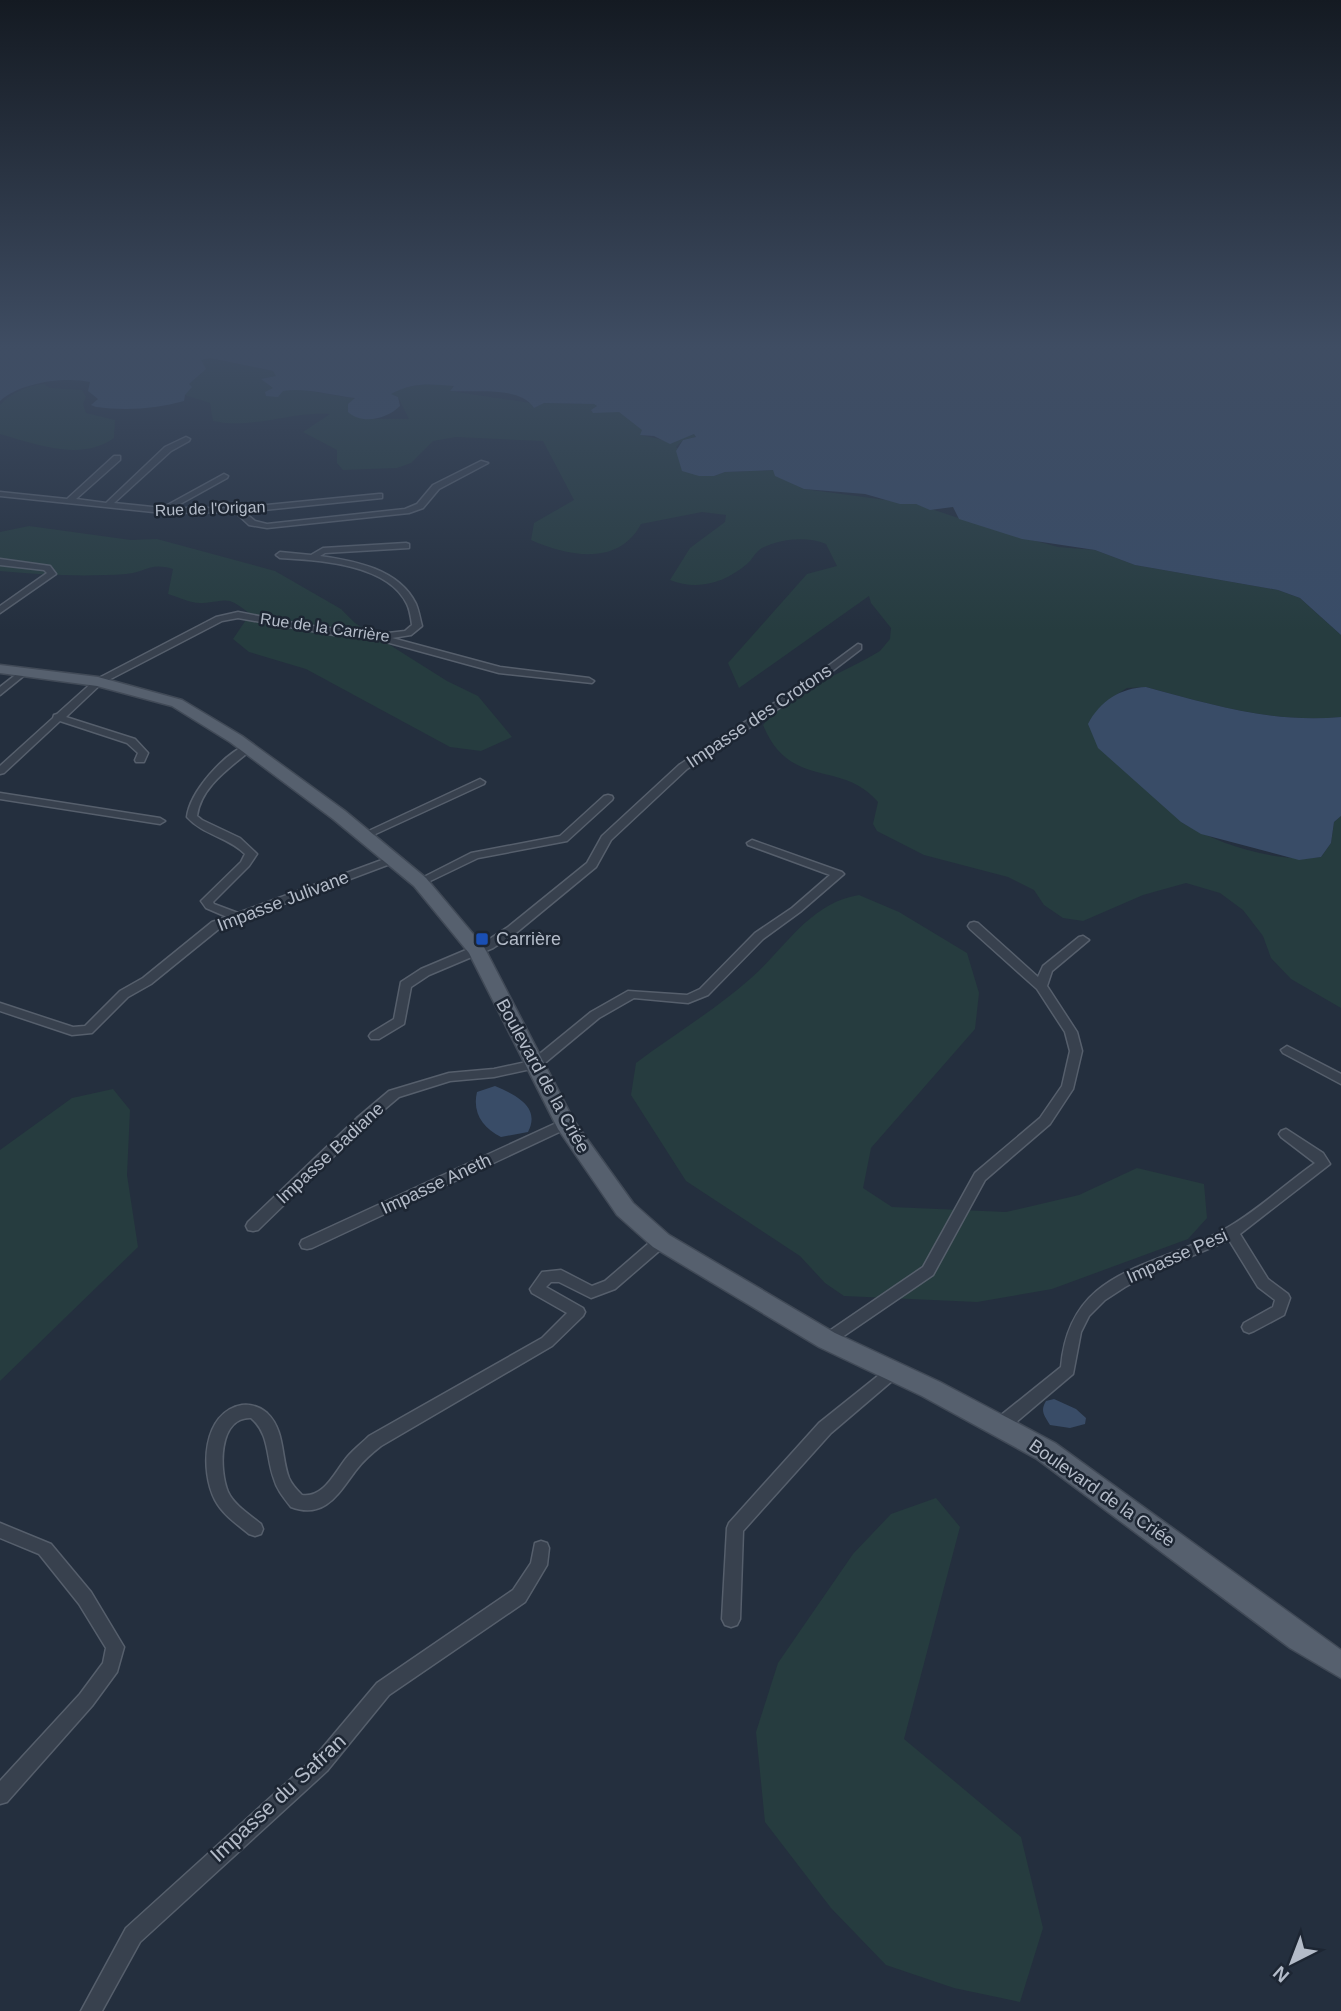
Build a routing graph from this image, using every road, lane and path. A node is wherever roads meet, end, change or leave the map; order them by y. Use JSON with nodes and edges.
{"nodes":[{"id":1,"x":178,"y":444,"type":"edge"},
{"id":2,"x":117,"y":458,"type":"dead end"},
{"id":3,"x":484,"y":463,"type":"dead end"},
{"id":4,"x":223,"y":476,"type":"dead end"},
{"id":5,"x":0,"y":494,"type":"edge"},
{"id":6,"x":379,"y":496,"type":"dead end"},
{"id":7,"x":69,"y":501,"type":"junction"},
{"id":8,"x":108,"y":505,"type":"junction"},
{"id":9,"x":237,"y":510,"type":"junction"},
{"id":10,"x":163,"y":511,"type":"junction"},
{"id":11,"x":406,"y":546,"type":"dead end"},
{"id":12,"x":280,"y":555,"type":"dead end"},
{"id":13,"x":313,"y":557,"type":"junction"},
{"id":14,"x":0,"y":562,"type":"edge"},
{"id":15,"x":0,"y":610,"type":"edge"},
{"id":16,"x":382,"y":638,"type":"junction"},
{"id":17,"x":858,"y":647,"type":"dead end"},
{"id":18,"x":0,"y":669,"type":"edge"},
{"id":19,"x":23,"y":672,"type":"junction"},
{"id":20,"x":589,"y":681,"type":"dead end"},
{"id":21,"x":98,"y":682,"type":"junction"},
{"id":22,"x":0,"y":692,"type":"edge"},
{"id":23,"x":57,"y":717,"type":"junction"},
{"id":24,"x":248,"y":747,"type":"junction"},
{"id":25,"x":140,"y":760,"type":"dead end"},
{"id":26,"x":0,"y":771,"type":"edge"},
{"id":27,"x":480,"y":782,"type":"dead end"},
{"id":28,"x":0,"y":796,"type":"edge"},
{"id":29,"x":608,"y":798,"type":"dead end"},
{"id":30,"x":160,"y":821,"type":"dead end"},
{"id":31,"x":365,"y":835,"type":"junction"},
{"id":32,"x":752,"y":843,"type":"dead end"},
{"id":33,"x":394,"y":859,"type":"junction"},
{"id":34,"x":420,"y":882,"type":"junction"},
{"id":35,"x":236,"y":916,"type":"junction"},
{"id":36,"x":974,"y":926,"type":"dead end"},
{"id":37,"x":1083,"y":940,"type":"dead end"},
{"id":38,"x":477,"y":951,"type":"junction"},
{"id":39,"x":1041,"y":986,"type":"junction"},
{"id":40,"x":0,"y":1007,"type":"edge"},
{"id":41,"x":375,"y":1036,"type":"dead end"},
{"id":42,"x":1287,"y":1051,"type":"dead end"},
{"id":43,"x":535,"y":1063,"type":"junction"},
{"id":44,"x":1341,"y":1080,"type":"edge"},
{"id":45,"x":565,"y":1124,"type":"junction"},
{"id":46,"x":1286,"y":1134,"type":"dead end"},
{"id":47,"x":253,"y":1226,"type":"dead end"},
{"id":48,"x":1232,"y":1232,"type":"junction"},
{"id":49,"x":661,"y":1241,"type":"junction"},
{"id":50,"x":307,"y":1244,"type":"dead end"},
{"id":51,"x":1249,"y":1327,"type":"dead end"},
{"id":52,"x":827,"y":1340,"type":"junction"},
{"id":53,"x":894,"y":1371,"type":"junction"},
{"id":54,"x":416,"y":1417,"type":"joint"},
{"id":55,"x":1001,"y":1425,"type":"junction"},
{"id":56,"x":255,"y":1529,"type":"dead end"},
{"id":57,"x":0,"y":1530,"type":"edge"},
{"id":58,"x":541,"y":1548,"type":"dead end"},
{"id":59,"x":731,"y":1619,"type":"dead end"},
{"id":60,"x":1341,"y":1665,"type":"edge"},
{"id":61,"x":0,"y":1795,"type":"edge"},
{"id":62,"x":91,"y":2011,"type":"edge"}],
"edges":[{"from":1,"to":8,"type":"street"},
{"from":2,"to":7,"type":"street"},
{"from":3,"to":9,"type":"street"},
{"from":4,"to":10,"type":"street"},
{"from":5,"to":7,"type":"street","name":"Rue de l'Origan"},
{"from":6,"to":9,"type":"street","name":"Rue de l'Origan"},
{"from":7,"to":8,"type":"street","name":"Rue de l'Origan"},
{"from":8,"to":10,"type":"street","name":"Rue de l'Origan"},
{"from":9,"to":10,"type":"street","name":"Rue de l'Origan"},
{"from":11,"to":13,"type":"street"},
{"from":12,"to":13,"type":"street"},
{"from":13,"to":16,"type":"street","name":"Rue de la Carrière"},
{"from":14,"to":15,"type":"street"},
{"from":16,"to":20,"type":"street"},
{"from":16,"to":21,"type":"street","name":"Rue de la Carrière"},
{"from":17,"to":38,"type":"street","name":"Impasse des Crotons"},
{"from":18,"to":19,"type":"main road","name":"Boulevard de la Criée"},
{"from":19,"to":21,"type":"main road","name":"Boulevard de la Criée"},
{"from":19,"to":22,"type":"street"},
{"from":21,"to":23,"type":"street","name":"Rue de la Carrière"},
{"from":21,"to":24,"type":"main road","name":"Boulevard de la Criée"},
{"from":23,"to":25,"type":"street"},
{"from":23,"to":26,"type":"street","name":"Rue de la Carrière"},
{"from":24,"to":31,"type":"main road","name":"Boulevard de la Criée"},
{"from":24,"to":35,"type":"street"},
{"from":27,"to":31,"type":"street"},
{"from":28,"to":30,"type":"street"},
{"from":29,"to":34,"type":"street"},
{"from":31,"to":33,"type":"main road","name":"Boulevard de la Criée"},
{"from":32,"to":43,"type":"street"},
{"from":33,"to":34,"type":"main road","name":"Boulevard de la Criée"},
{"from":33,"to":35,"type":"street","name":"Impasse Julivane"},
{"from":34,"to":38,"type":"main road","name":"Boulevard de la Criée"},
{"from":35,"to":40,"type":"street","name":"Impasse Julivane"},
{"from":36,"to":39,"type":"street"},
{"from":37,"to":39,"type":"street"},
{"from":38,"to":41,"type":"street","name":"Impasse des Crotons"},
{"from":38,"to":43,"type":"main road","name":"Boulevard de la Criée"},
{"from":39,"to":52,"type":"street"},
{"from":42,"to":44,"type":"street"},
{"from":43,"to":45,"type":"main road","name":"Boulevard de la Criée"},
{"from":43,"to":47,"type":"street","name":"Impasse Badiane"},
{"from":45,"to":49,"type":"main road","name":"Boulevard de la Criée"},
{"from":45,"to":50,"type":"street","name":"Impasse Aneth"},
{"from":46,"to":48,"type":"street","name":"Impasse Pesi"},
{"from":48,"to":51,"type":"street"},
{"from":48,"to":55,"type":"street","name":"Impasse Pesi"},
{"from":49,"to":52,"type":"main road","name":"Boulevard de la Criée"},
{"from":49,"to":54,"type":"street"},
{"from":52,"to":53,"type":"main road","name":"Boulevard de la Criée"},
{"from":53,"to":55,"type":"main road","name":"Boulevard de la Criée"},
{"from":53,"to":59,"type":"street"},
{"from":54,"to":56,"type":"street"},
{"from":55,"to":60,"type":"main road","name":"Boulevard de la Criée"},
{"from":57,"to":61,"type":"street"},
{"from":58,"to":62,"type":"street","name":"Impasse du Safran"}]}
